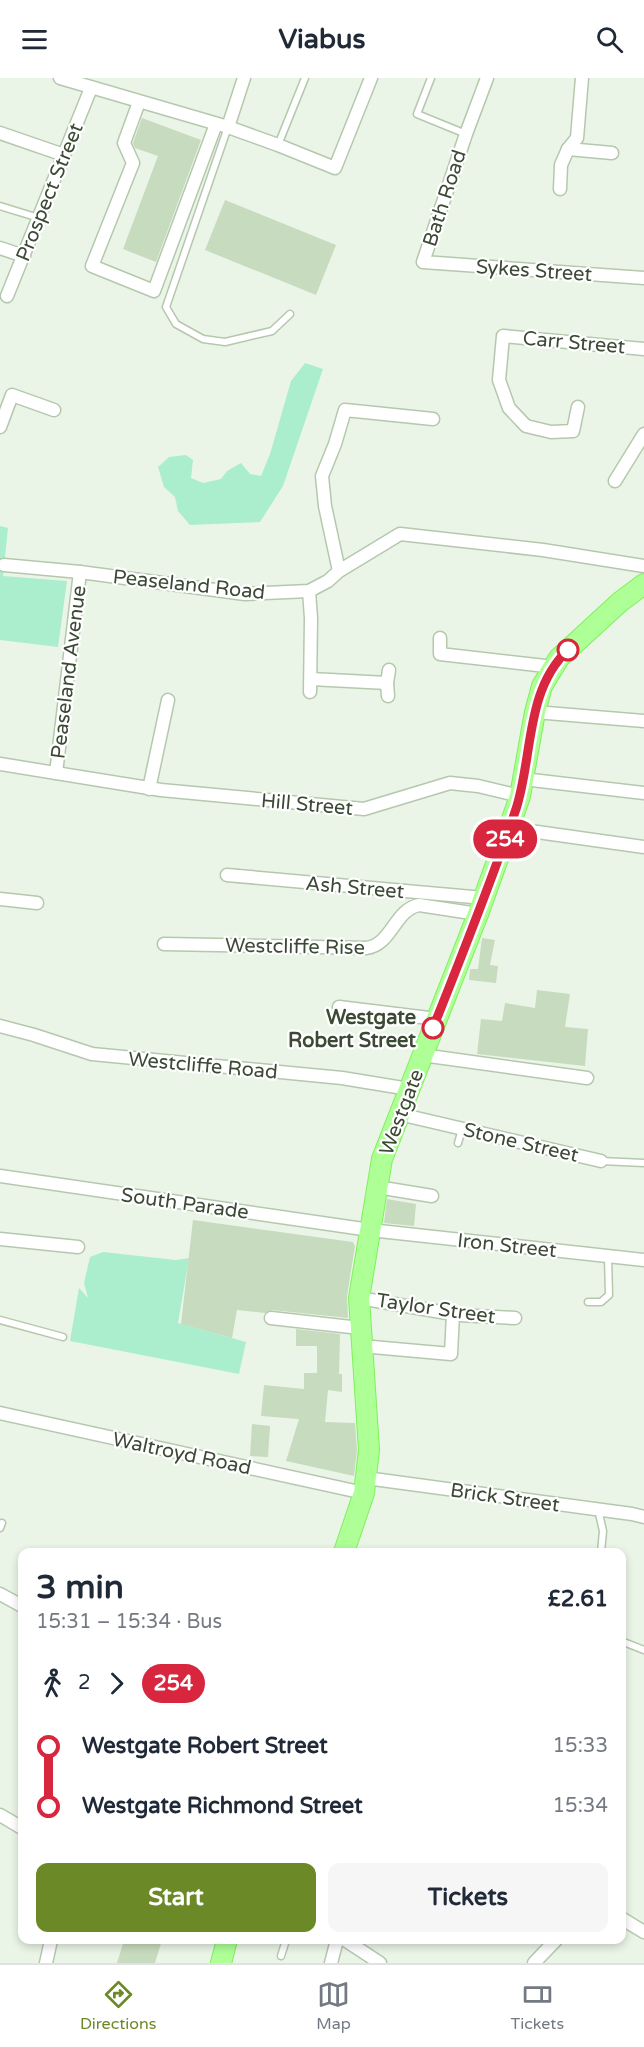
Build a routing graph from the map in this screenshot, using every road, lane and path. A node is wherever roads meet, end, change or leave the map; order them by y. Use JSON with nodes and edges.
{"nodes":[{"id":1,"x":60,"y":78,"type":"edge"},
{"id":2,"x":244,"y":78,"type":"edge"},
{"id":3,"x":305,"y":78,"type":"edge"},
{"id":4,"x":371,"y":78,"type":"edge"},
{"id":5,"x":430,"y":78,"type":"edge"},
{"id":6,"x":487,"y":78,"type":"edge"},
{"id":7,"x":582,"y":78,"type":"edge"},
{"id":8,"x":91,"y":88,"type":"junction"},
{"id":9,"x":139,"y":102,"type":"junction"},
{"id":10,"x":222,"y":126,"type":"junction"},
{"id":11,"x":0,"y":133,"type":"edge"},
{"id":12,"x":466,"y":134,"type":"junction"},
{"id":13,"x":278,"y":145,"type":"junction"},
{"id":14,"x":568,"y":149,"type":"junction"},
{"id":15,"x":612,"y":153,"type":"dead end"},
{"id":16,"x":64,"y":155,"type":"junction"},
{"id":17,"x":560,"y":189,"type":"dead end"},
{"id":18,"x":0,"y":206,"type":"edge"},
{"id":19,"x":39,"y":218,"type":"junction"},
{"id":20,"x":0,"y":248,"type":"edge"},
{"id":21,"x":24,"y":256,"type":"junction"},
{"id":22,"x":423,"y":262,"type":"joint"},
{"id":23,"x":644,"y":278,"type":"edge"},
{"id":24,"x":4,"y":295,"type":"edge"},
{"id":25,"x":290,"y":314,"type":"dead end"},
{"id":26,"x":644,"y":349,"type":"edge"},
{"id":27,"x":578,"y":407,"type":"dead end"},
{"id":28,"x":54,"y":410,"type":"dead end"},
{"id":29,"x":433,"y":419,"type":"dead end"},
{"id":30,"x":0,"y":427,"type":"edge"},
{"id":31,"x":644,"y":434,"type":"edge"},
{"id":32,"x":615,"y":481,"type":"dead end"},
{"id":33,"x":4,"y":565,"type":"dead end"},
{"id":34,"x":644,"y":566,"type":"edge"},
{"id":35,"x":339,"y":571,"type":"junction"},
{"id":36,"x":80,"y":572,"type":"junction"},
{"id":37,"x":644,"y":584,"type":"edge"},
{"id":38,"x":309,"y":591,"type":"junction"},
{"id":39,"x":440,"y":638,"type":"dead end"},
{"id":40,"x":554,"y":667,"type":"junction"},
{"id":41,"x":389,"y":670,"type":"dead end"},
{"id":42,"x":168,"y":700,"type":"dead end"},
{"id":43,"x":536,"y":712,"type":"junction"},
{"id":44,"x":644,"y":721,"type":"edge"},
{"id":45,"x":0,"y":764,"type":"edge"},
{"id":46,"x":56,"y":773,"type":"junction"},
{"id":47,"x":521,"y":788,"type":"junction"},
{"id":48,"x":155,"y":790,"type":"junction"},
{"id":49,"x":644,"y":793,"type":"edge"},
{"id":50,"x":509,"y":828,"type":"junction"},
{"id":51,"x":644,"y":847,"type":"edge"},
{"id":52,"x":226,"y":875,"type":"dead end"},
{"id":53,"x":0,"y":899,"type":"edge"},
{"id":54,"x":37,"y":903,"type":"dead end"},
{"id":55,"x":481,"y":906,"type":"junction"},
{"id":56,"x":164,"y":944,"type":"dead end"},
{"id":57,"x":339,"y":1007,"type":"dead end"},
{"id":58,"x":437,"y":1018,"type":"junction"},
{"id":59,"x":0,"y":1026,"type":"edge"},
{"id":60,"x":422,"y":1055,"type":"junction"},
{"id":61,"x":587,"y":1078,"type":"dead end"},
{"id":62,"x":409,"y":1089,"type":"junction"},
{"id":63,"x":399,"y":1114,"type":"junction"},
{"id":64,"x":462,"y":1129,"type":"junction"},
{"id":65,"x":458,"y":1143,"type":"dead end"},
{"id":66,"x":601,"y":1161,"type":"joint"},
{"id":67,"x":644,"y":1163,"type":"edge"},
{"id":68,"x":0,"y":1176,"type":"edge"},
{"id":69,"x":377,"y":1187,"type":"junction"},
{"id":70,"x":432,"y":1196,"type":"dead end"},
{"id":71,"x":370,"y":1230,"type":"junction"},
{"id":72,"x":0,"y":1239,"type":"edge"},
{"id":73,"x":78,"y":1247,"type":"dead end"},
{"id":74,"x":608,"y":1256,"type":"junction"},
{"id":75,"x":644,"y":1260,"type":"edge"},
{"id":76,"x":358,"y":1298,"type":"junction"},
{"id":77,"x":588,"y":1302,"type":"dead end"},
{"id":78,"x":453,"y":1314,"type":"junction"},
{"id":79,"x":272,"y":1318,"type":"dead end"},
{"id":80,"x":514,"y":1318,"type":"dead end"},
{"id":81,"x":0,"y":1320,"type":"edge"},
{"id":82,"x":63,"y":1337,"type":"dead end"},
{"id":83,"x":361,"y":1337,"type":"junction"},
{"id":84,"x":0,"y":1413,"type":"edge"},
{"id":85,"x":365,"y":1485,"type":"junction"},
{"id":86,"x":598,"y":1509,"type":"junction"},
{"id":87,"x":644,"y":1517,"type":"edge"},
{"id":88,"x":346,"y":1548,"type":"edge"},
{"id":89,"x":601,"y":1548,"type":"edge"},
{"id":90,"x":0,"y":1594,"type":"edge"},
{"id":91,"x":18,"y":1604,"type":"edge"},
{"id":92,"x":626,"y":1643,"type":"edge"},
{"id":93,"x":644,"y":1650,"type":"edge"},
{"id":94,"x":0,"y":1815,"type":"edge"},
{"id":95,"x":18,"y":1826,"type":"edge"},
{"id":96,"x":626,"y":1921,"type":"edge"},
{"id":97,"x":644,"y":1932,"type":"edge"},
{"id":98,"x":50,"y":1944,"type":"edge"},
{"id":99,"x":226,"y":1944,"type":"edge"},
{"id":100,"x":285,"y":1944,"type":"edge"},
{"id":101,"x":336,"y":1944,"type":"edge"},
{"id":102,"x":351,"y":1944,"type":"edge"},
{"id":103,"x":552,"y":1944,"type":"edge"},
{"id":104,"x":281,"y":1956,"type":"dead end"},
{"id":105,"x":46,"y":1963,"type":"edge"},
{"id":106,"x":221,"y":1963,"type":"edge"},
{"id":107,"x":331,"y":1963,"type":"edge"},
{"id":108,"x":380,"y":1963,"type":"edge"},
{"id":109,"x":534,"y":1963,"type":"edge"}],
"edges":[{"from":1,"to":8,"type":"street"},
{"from":2,"to":10,"type":"street"},
{"from":3,"to":13,"type":"lane"},
{"from":4,"to":13,"type":"street"},
{"from":5,"to":12,"type":"lane"},
{"from":6,"to":12,"type":"street","name":"Bath Road"},
{"from":7,"to":14,"type":"street"},
{"from":8,"to":9,"type":"street"},
{"from":8,"to":16,"type":"street","name":"Prospect Street"},
{"from":9,"to":10,"type":"street"},
{"from":9,"to":10,"type":"street"},
{"from":10,"to":13,"type":"street"},
{"from":10,"to":25,"type":"lane"},
{"from":11,"to":16,"type":"street"},
{"from":12,"to":22,"type":"street","name":"Bath Road"},
{"from":14,"to":15,"type":"street"},
{"from":14,"to":17,"type":"street"},
{"from":16,"to":19,"type":"street","name":"Prospect Street"},
{"from":18,"to":19,"type":"lane"},
{"from":19,"to":21,"type":"street","name":"Prospect Street"},
{"from":20,"to":21,"type":"street"},
{"from":21,"to":24,"type":"street","name":"Prospect Street"},
{"from":22,"to":23,"type":"street","name":"Sykes Street"},
{"from":26,"to":27,"type":"street","name":"Carr Street"},
{"from":28,"to":30,"type":"street"},
{"from":29,"to":35,"type":"street"},
{"from":31,"to":32,"type":"street"},
{"from":33,"to":36,"type":"street","name":"Peaseland Road"},
{"from":34,"to":35,"type":"street","name":"Peaseland Road"},
{"from":35,"to":38,"type":"street","name":"Peaseland Road"},
{"from":36,"to":38,"type":"street","name":"Peaseland Road"},
{"from":36,"to":46,"type":"street","name":"Peaseland Avenue"},
{"from":37,"to":40,"type":"main road","name":"Westgate"},
{"from":38,"to":41,"type":"street"},
{"from":39,"to":40,"type":"street"},
{"from":40,"to":43,"type":"main road","name":"Westgate"},
{"from":42,"to":48,"type":"street"},
{"from":43,"to":44,"type":"street"},
{"from":43,"to":47,"type":"main road","name":"Westgate"},
{"from":45,"to":46,"type":"street","name":"Hill Street"},
{"from":46,"to":48,"type":"street","name":"Hill Street"},
{"from":47,"to":48,"type":"street","name":"Hill Street"},
{"from":47,"to":49,"type":"street","name":"Hill Street"},
{"from":47,"to":50,"type":"main road","name":"Westgate"},
{"from":50,"to":51,"type":"street"},
{"from":50,"to":55,"type":"main road","name":"Westgate"},
{"from":52,"to":55,"type":"street","name":"Ash Street"},
{"from":53,"to":54,"type":"street"},
{"from":55,"to":56,"type":"street","name":"Westcliffe Rise"},
{"from":55,"to":58,"type":"main road","name":"Westgate"},
{"from":57,"to":58,"type":"street"},
{"from":58,"to":60,"type":"main road","name":"Westgate"},
{"from":59,"to":62,"type":"street","name":"Westcliffe Road"},
{"from":60,"to":61,"type":"street"},
{"from":60,"to":62,"type":"main road","name":"Westgate"},
{"from":62,"to":63,"type":"main road","name":"Westgate"},
{"from":63,"to":64,"type":"street","name":"Stone Street"},
{"from":63,"to":69,"type":"main road","name":"Westgate"},
{"from":64,"to":65,"type":"lane"},
{"from":64,"to":66,"type":"street","name":"Stone Street"},
{"from":66,"to":67,"type":"lane","name":"Stone Street"},
{"from":68,"to":71,"type":"street","name":"South Parade"},
{"from":69,"to":70,"type":"street"},
{"from":69,"to":71,"type":"main road","name":"Westgate"},
{"from":71,"to":74,"type":"street","name":"Iron Street"},
{"from":71,"to":76,"type":"main road","name":"Westgate"},
{"from":72,"to":73,"type":"street"},
{"from":74,"to":75,"type":"street","name":"Iron Street"},
{"from":74,"to":77,"type":"lane"},
{"from":76,"to":78,"type":"street","name":"Taylor Street"},
{"from":76,"to":83,"type":"main road","name":"Westgate"},
{"from":78,"to":80,"type":"street","name":"Taylor Street"},
{"from":78,"to":83,"type":"street"},
{"from":79,"to":83,"type":"street"},
{"from":81,"to":82,"type":"lane"},
{"from":83,"to":85,"type":"main road","name":"Westgate"},
{"from":84,"to":85,"type":"street","name":"Waltroyd Road"},
{"from":85,"to":86,"type":"street","name":"Brick Street"},
{"from":85,"to":88,"type":"main road","name":"Westgate"},
{"from":86,"to":87,"type":"street","name":"Brick Street"},
{"from":86,"to":89,"type":"lane"},
{"from":90,"to":91,"type":"street"},
{"from":92,"to":93,"type":"lane"},
{"from":94,"to":95,"type":"street"},
{"from":96,"to":97,"type":"street"},
{"from":98,"to":105,"type":"street"},
{"from":99,"to":106,"type":"main road"},
{"from":100,"to":104,"type":"lane"},
{"from":101,"to":107,"type":"street"},
{"from":102,"to":108,"type":"street"},
{"from":103,"to":109,"type":"street"}]}
